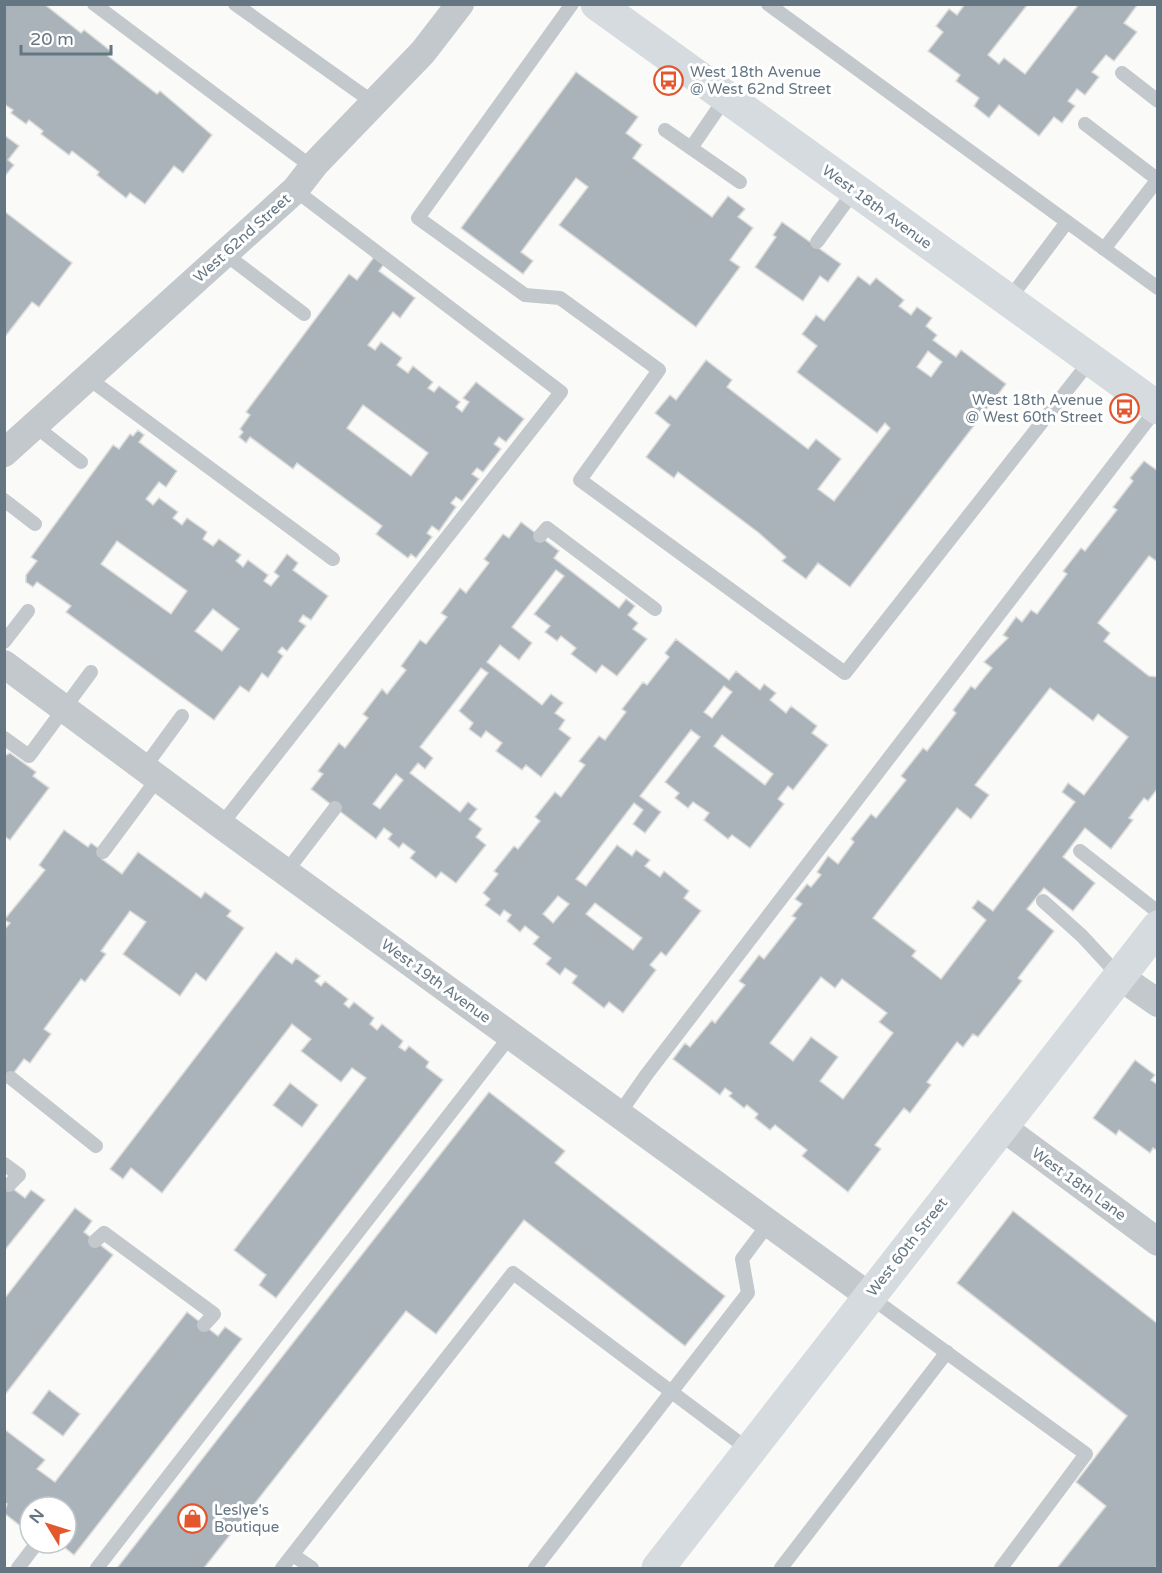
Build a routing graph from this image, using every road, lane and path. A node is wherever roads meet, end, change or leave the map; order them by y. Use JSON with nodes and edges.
{"nodes":[{"id":1,"x":94,"y":4,"type":"edge"},
{"id":2,"x":235,"y":4,"type":"edge"},
{"id":3,"x":460,"y":4,"type":"edge"},
{"id":4,"x":572,"y":4,"type":"edge"},
{"id":5,"x":597,"y":4,"type":"edge"},
{"id":6,"x":768,"y":4,"type":"edge"},
{"id":7,"x":1122,"y":73,"type":"dead end"},
{"id":8,"x":726,"y":97,"type":"junction"},
{"id":9,"x":1158,"y":101,"type":"edge"},
{"id":10,"x":374,"y":103,"type":"junction"},
{"id":11,"x":1085,"y":124,"type":"dead end"},
{"id":12,"x":665,"y":130,"type":"dead end"},
{"id":13,"x":691,"y":147,"type":"junction"},
{"id":14,"x":303,"y":178,"type":"junction"},
{"id":15,"x":1157,"y":179,"type":"edge"},
{"id":16,"x":740,"y":182,"type":"dead end"},
{"id":17,"x":854,"y":191,"type":"junction"},
{"id":18,"x":1067,"y":222,"type":"junction"},
{"id":19,"x":817,"y":242,"type":"dead end"},
{"id":20,"x":1104,"y":249,"type":"junction"},
{"id":21,"x":225,"y":254,"type":"junction"},
{"id":22,"x":1158,"y":288,"type":"edge"},
{"id":23,"x":1007,"y":302,"type":"junction"},
{"id":24,"x":304,"y":314,"type":"dead end"},
{"id":25,"x":1090,"y":361,"type":"junction"},
{"id":26,"x":88,"y":378,"type":"junction"},
{"id":27,"x":1157,"y":408,"type":"edge"},
{"id":28,"x":35,"y":426,"type":"junction"},
{"id":29,"x":4,"y":453,"type":"edge"},
{"id":30,"x":81,"y":462,"type":"dead end"},
{"id":31,"x":4,"y":500,"type":"edge"},
{"id":32,"x":35,"y":524,"type":"dead end"},
{"id":33,"x":540,"y":536,"type":"dead end"},
{"id":34,"x":333,"y":559,"type":"dead end"},
{"id":35,"x":655,"y":609,"type":"dead end"},
{"id":36,"x":28,"y":611,"type":"dead end"},
{"id":37,"x":4,"y":642,"type":"edge"},
{"id":38,"x":4,"y":664,"type":"edge"},
{"id":39,"x":91,"y":672,"type":"dead end"},
{"id":40,"x":63,"y":708,"type":"junction"},
{"id":41,"x":182,"y":716,"type":"dead end"},
{"id":42,"x":4,"y":738,"type":"edge"},
{"id":43,"x":151,"y":773,"type":"junction"},
{"id":44,"x":335,"y":808,"type":"dead end"},
{"id":45,"x":221,"y":825,"type":"junction"},
{"id":46,"x":1080,"y":851,"type":"dead end"},
{"id":47,"x":103,"y":852,"type":"dead end"},
{"id":48,"x":286,"y":872,"type":"junction"},
{"id":49,"x":1042,"y":901,"type":"dead end"},
{"id":50,"x":1158,"y":912,"type":"edge"},
{"id":51,"x":1158,"y":927,"type":"edge"},
{"id":52,"x":1119,"y":976,"type":"junction"},
{"id":53,"x":1158,"y":1003,"type":"edge"},
{"id":54,"x":510,"y":1035,"type":"junction"},
{"id":55,"x":11,"y":1078,"type":"dead end"},
{"id":56,"x":619,"y":1114,"type":"junction"},
{"id":57,"x":1001,"y":1126,"type":"junction"},
{"id":58,"x":96,"y":1146,"type":"dead end"},
{"id":59,"x":4,"y":1164,"type":"edge"},
{"id":60,"x":9,"y":1185,"type":"dead end"},
{"id":61,"x":769,"y":1223,"type":"junction"},
{"id":62,"x":95,"y":1241,"type":"dead end"},
{"id":63,"x":1158,"y":1242,"type":"edge"},
{"id":64,"x":869,"y":1296,"type":"junction"},
{"id":65,"x":204,"y":1325,"type":"dead end"},
{"id":66,"x":947,"y":1352,"type":"junction"},
{"id":67,"x":672,"y":1393,"type":"junction"},
{"id":68,"x":749,"y":1450,"type":"junction"},
{"id":69,"x":28,"y":1555,"type":"edge"},
{"id":70,"x":293,"y":1555,"type":"junction"},
{"id":71,"x":18,"y":1569,"type":"edge"},
{"id":72,"x":97,"y":1569,"type":"edge"},
{"id":73,"x":282,"y":1569,"type":"edge"},
{"id":74,"x":312,"y":1569,"type":"edge"},
{"id":75,"x":535,"y":1569,"type":"edge"},
{"id":76,"x":658,"y":1569,"type":"edge"},
{"id":77,"x":780,"y":1569,"type":"edge"},
{"id":78,"x":1001,"y":1569,"type":"edge"}],
"edges":[{"from":1,"to":14,"type":"lane"},
{"from":2,"to":10,"type":"lane"},
{"from":3,"to":10,"type":"street","name":"West 62nd Street"},
{"from":4,"to":25,"type":"lane"},
{"from":5,"to":8,"type":"street","name":"West 18th Avenue"},
{"from":6,"to":18,"type":"lane"},
{"from":7,"to":9,"type":"lane"},
{"from":8,"to":13,"type":"lane"},
{"from":8,"to":17,"type":"street","name":"West 18th Avenue"},
{"from":10,"to":14,"type":"street","name":"West 62nd Street"},
{"from":11,"to":15,"type":"lane"},
{"from":12,"to":13,"type":"lane"},
{"from":13,"to":16,"type":"lane"},
{"from":14,"to":21,"type":"street","name":"West 62nd Street"},
{"from":14,"to":45,"type":"lane"},
{"from":15,"to":20,"type":"lane"},
{"from":17,"to":19,"type":"lane"},
{"from":17,"to":23,"type":"street","name":"West 18th Avenue"},
{"from":18,"to":20,"type":"lane"},
{"from":18,"to":23,"type":"lane"},
{"from":20,"to":22,"type":"lane"},
{"from":21,"to":24,"type":"lane"},
{"from":21,"to":26,"type":"street","name":"West 62nd Street"},
{"from":23,"to":25,"type":"street","name":"West 18th Avenue"},
{"from":25,"to":27,"type":"street","name":"West 18th Avenue"},
{"from":26,"to":28,"type":"street","name":"West 62nd Street"},
{"from":26,"to":34,"type":"lane"},
{"from":27,"to":56,"type":"lane"},
{"from":28,"to":29,"type":"street","name":"West 62nd Street"},
{"from":28,"to":30,"type":"lane"},
{"from":31,"to":32,"type":"lane"},
{"from":33,"to":35,"type":"lane"},
{"from":36,"to":37,"type":"lane"},
{"from":38,"to":40,"type":"street","name":"West 19th Avenue"},
{"from":39,"to":40,"type":"lane"},
{"from":40,"to":42,"type":"lane"},
{"from":40,"to":43,"type":"street","name":"West 19th Avenue"},
{"from":41,"to":43,"type":"lane"},
{"from":43,"to":45,"type":"street","name":"West 19th Avenue"},
{"from":43,"to":47,"type":"lane"},
{"from":44,"to":48,"type":"lane"},
{"from":45,"to":48,"type":"street","name":"West 19th Avenue"},
{"from":46,"to":50,"type":"lane"},
{"from":48,"to":54,"type":"street","name":"West 19th Avenue"},
{"from":49,"to":52,"type":"lane"},
{"from":51,"to":52,"type":"street","name":"West 60th Street"},
{"from":52,"to":53,"type":"street"},
{"from":52,"to":57,"type":"street","name":"West 60th Street"},
{"from":54,"to":56,"type":"street","name":"West 19th Avenue"},
{"from":54,"to":72,"type":"lane"},
{"from":55,"to":58,"type":"lane"},
{"from":56,"to":61,"type":"street","name":"West 19th Avenue"},
{"from":57,"to":63,"type":"street","name":"West 18th Lane"},
{"from":57,"to":64,"type":"street","name":"West 60th Street"},
{"from":59,"to":60,"type":"lane"},
{"from":61,"to":64,"type":"street","name":"West 19th Avenue"},
{"from":61,"to":67,"type":"lane"},
{"from":62,"to":65,"type":"lane"},
{"from":64,"to":66,"type":"lane"},
{"from":64,"to":68,"type":"street","name":"West 60th Street"},
{"from":66,"to":77,"type":"lane"},
{"from":66,"to":78,"type":"lane"},
{"from":67,"to":68,"type":"lane"},
{"from":67,"to":70,"type":"lane"},
{"from":67,"to":75,"type":"lane"},
{"from":68,"to":76,"type":"street","name":"West 60th Street"},
{"from":69,"to":71,"type":"lane"},
{"from":70,"to":73,"type":"lane"},
{"from":70,"to":74,"type":"lane"}]}
